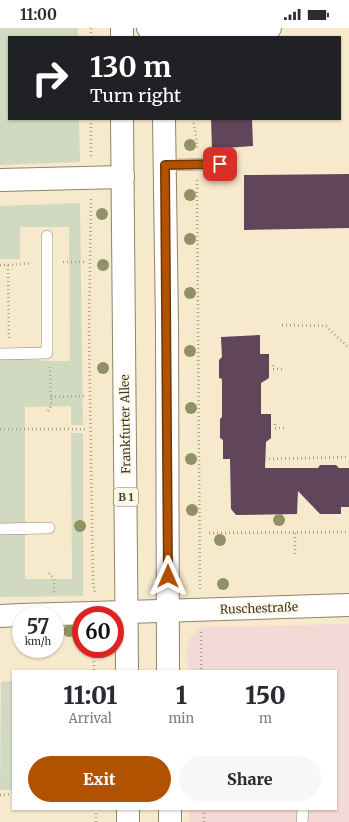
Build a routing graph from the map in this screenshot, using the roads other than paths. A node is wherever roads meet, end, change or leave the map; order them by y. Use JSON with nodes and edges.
{"nodes":[{"id":1,"x":270,"y":28,"type":"edge"},
{"id":2,"x":160,"y":32,"type":"edge"},
{"id":3,"x":122,"y":120,"type":"edge"},
{"id":4,"x":164,"y":120,"type":"edge"},
{"id":5,"x":220,"y":164,"type":"dead end"},
{"id":6,"x":165,"y":165,"type":"junction"},
{"id":7,"x":123,"y":177,"type":"junction"},
{"id":8,"x":0,"y":180,"type":"edge"},
{"id":9,"x":47,"y":236,"type":"dead end"},
{"id":10,"x":4,"y":354,"type":"edge"},
{"id":11,"x":49,"y":528,"type":"dead end"},
{"id":12,"x":0,"y":529,"type":"edge"},
{"id":13,"x":349,"y":605,"type":"edge"},
{"id":14,"x":168,"y":610,"type":"junction"},
{"id":15,"x":126,"y":612,"type":"junction"},
{"id":16,"x":64,"y":613,"type":"edge"},
{"id":17,"x":12,"y":615,"type":"edge"},
{"id":18,"x":0,"y":616,"type":"edge"},
{"id":19,"x":127,"y":670,"type":"edge"},
{"id":20,"x":168,"y":670,"type":"edge"},
{"id":21,"x":128,"y":810,"type":"edge"},
{"id":22,"x":170,"y":810,"type":"edge"},
{"id":23,"x":303,"y":810,"type":"edge"},
{"id":24,"x":128,"y":822,"type":"edge"},
{"id":25,"x":170,"y":822,"type":"edge"},
{"id":26,"x":302,"y":822,"type":"edge"}],
"edges":[{"from":1,"to":2,"type":"main road"},
{"from":3,"to":7,"type":"main road","name":"Frankfurter Allee","number":"B 1"},
{"from":4,"to":6,"type":"main road"},
{"from":5,"to":6,"type":"lane"},
{"from":6,"to":14,"type":"main road"},
{"from":7,"to":8,"type":"main road"},
{"from":7,"to":15,"type":"main road","name":"Frankfurter Allee","number":"B 1"},
{"from":9,"to":10,"type":"lane"},
{"from":11,"to":12,"type":"lane"},
{"from":13,"to":14,"type":"main road","name":"Ruschestraße"},
{"from":14,"to":15,"type":"main road","name":"Ruschestraße"},
{"from":14,"to":20,"type":"main road"},
{"from":15,"to":16,"type":"main road","name":"Ruschestraße"},
{"from":15,"to":19,"type":"main road","name":"Frankfurter Allee","number":"B 1"},
{"from":17,"to":18,"type":"main road","name":"Ruschestraße"},
{"from":21,"to":24,"type":"main road"},
{"from":22,"to":25,"type":"main road"},
{"from":23,"to":26,"type":"lane"}]}
